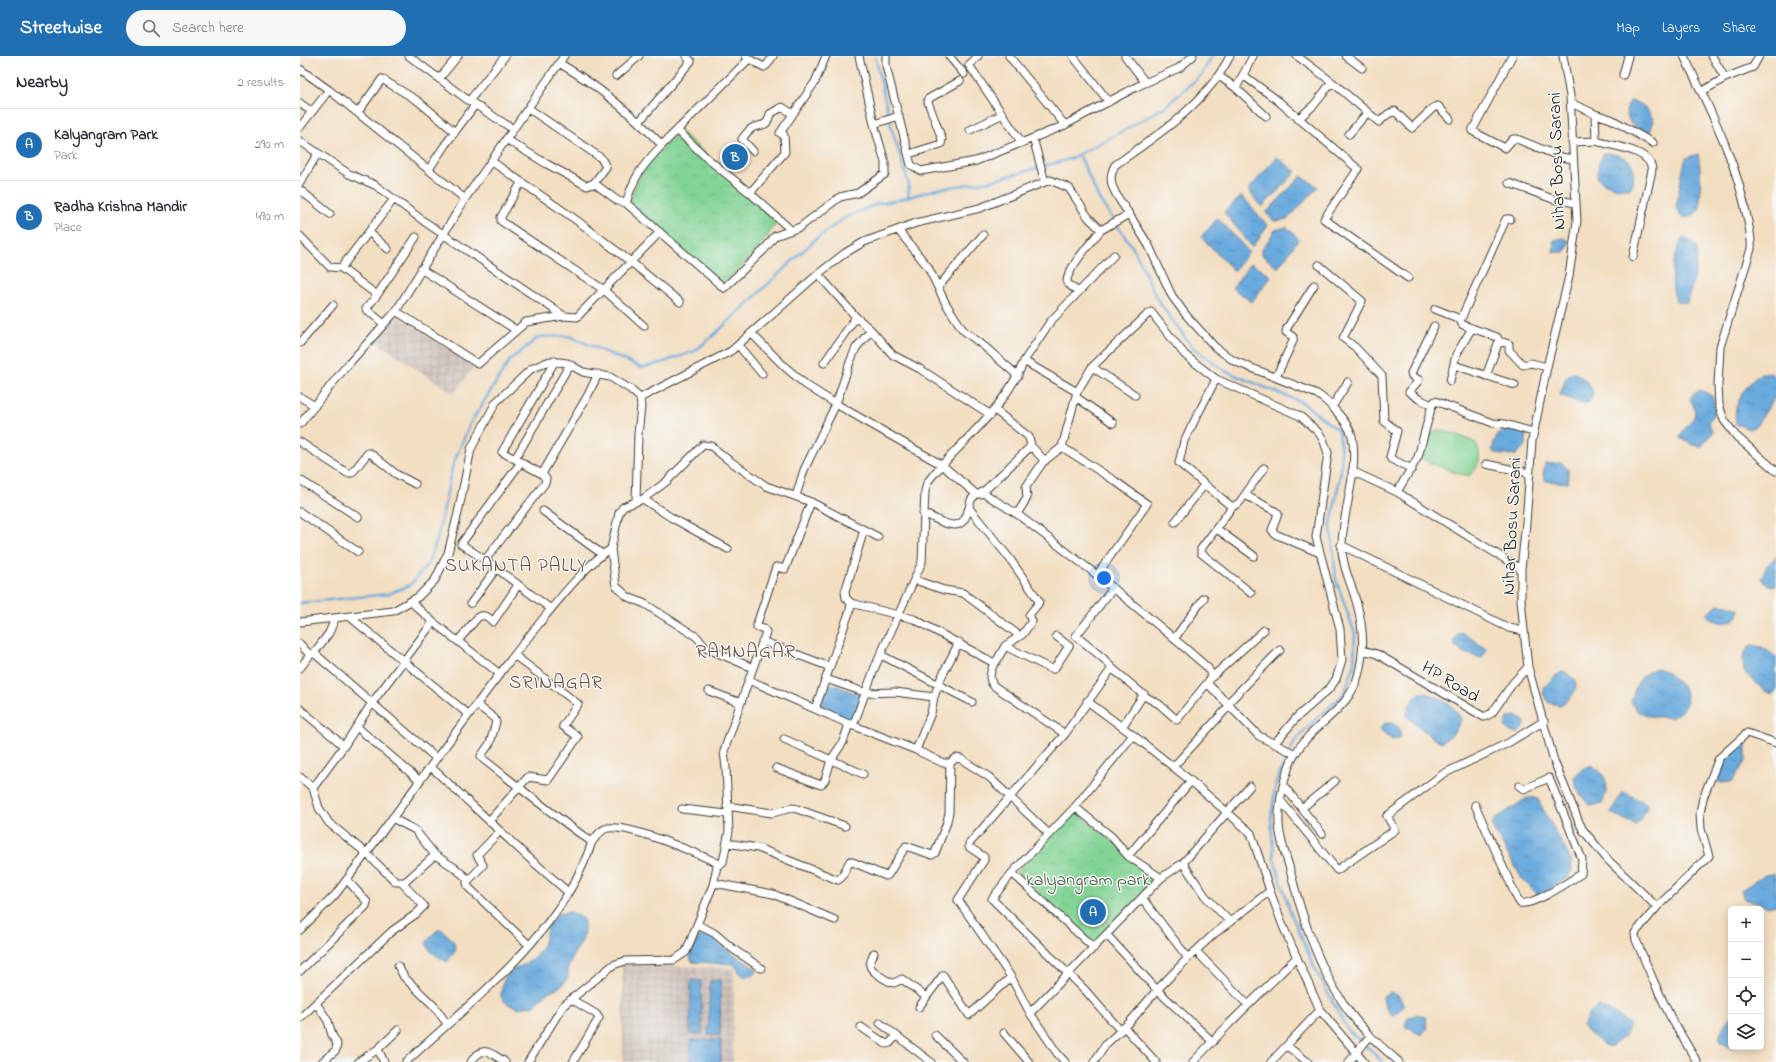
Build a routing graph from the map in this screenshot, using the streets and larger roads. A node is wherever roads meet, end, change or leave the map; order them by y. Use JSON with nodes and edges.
{"nodes":[{"id":1,"x":409,"y":56,"type":"edge"},
{"id":2,"x":458,"y":56,"type":"edge"},
{"id":3,"x":505,"y":56,"type":"edge"},
{"id":4,"x":564,"y":56,"type":"edge"},
{"id":5,"x":639,"y":56,"type":"edge"},
{"id":6,"x":686,"y":56,"type":"edge"},
{"id":7,"x":773,"y":56,"type":"edge"},
{"id":8,"x":826,"y":56,"type":"edge"},
{"id":9,"x":859,"y":56,"type":"edge"},
{"id":10,"x":886,"y":56,"type":"edge"},
{"id":11,"x":949,"y":56,"type":"edge"},
{"id":12,"x":978,"y":56,"type":"edge"},
{"id":13,"x":1010,"y":56,"type":"edge"},
{"id":14,"x":1073,"y":56,"type":"edge"},
{"id":15,"x":1125,"y":56,"type":"edge"},
{"id":16,"x":1193,"y":56,"type":"edge"},
{"id":17,"x":1230,"y":56,"type":"edge"},
{"id":18,"x":1253,"y":56,"type":"edge"},
{"id":19,"x":1297,"y":56,"type":"edge"},
{"id":20,"x":1346,"y":56,"type":"edge"},
{"id":21,"x":1512,"y":56,"type":"edge"},
{"id":22,"x":1563,"y":56,"type":"edge"},
{"id":23,"x":1628,"y":56,"type":"edge"},
{"id":24,"x":1684,"y":56,"type":"edge"},
{"id":25,"x":1712,"y":56,"type":"edge"},
{"id":26,"x":1759,"y":56,"type":"edge"},
{"id":27,"x":418,"y":58,"type":"edge"},
{"id":28,"x":748,"y":58,"type":"edge"},
{"id":29,"x":559,"y":63,"type":"junction"},
{"id":30,"x":1362,"y":68,"type":"dead end"},
{"id":31,"x":300,"y":69,"type":"edge"},
{"id":32,"x":964,"y":74,"type":"dead end"},
{"id":33,"x":1243,"y":75,"type":"junction"},
{"id":34,"x":1623,"y":75,"type":"dead end"},
{"id":35,"x":616,"y":76,"type":"dead end"},
{"id":36,"x":1219,"y":76,"type":"junction"},
{"id":37,"x":1725,"y":78,"type":"junction"},
{"id":38,"x":439,"y":79,"type":"junction"},
{"id":39,"x":960,"y":81,"type":"dead end"},
{"id":40,"x":1145,"y":82,"type":"junction"},
{"id":41,"x":1332,"y":82,"type":"junction"},
{"id":42,"x":1236,"y":88,"type":"junction"},
{"id":43,"x":329,"y":90,"type":"junction"},
{"id":44,"x":1701,"y":92,"type":"junction"},
{"id":45,"x":468,"y":101,"type":"junction"},
{"id":46,"x":1109,"y":102,"type":"junction"},
{"id":47,"x":300,"y":103,"type":"edge"},
{"id":48,"x":1571,"y":103,"type":"junction"},
{"id":49,"x":476,"y":105,"type":"junction"},
{"id":50,"x":528,"y":108,"type":"junction"},
{"id":51,"x":312,"y":112,"type":"junction"},
{"id":52,"x":358,"y":112,"type":"junction"},
{"id":53,"x":1368,"y":112,"type":"junction"},
{"id":54,"x":793,"y":114,"type":"junction"},
{"id":55,"x":1003,"y":114,"type":"junction"},
{"id":56,"x":1595,"y":114,"type":"junction"},
{"id":57,"x":1266,"y":116,"type":"dead end"},
{"id":58,"x":896,"y":117,"type":"junction"},
{"id":59,"x":1298,"y":118,"type":"junction"},
{"id":60,"x":1450,"y":118,"type":"dead end"},
{"id":61,"x":639,"y":122,"type":"junction"},
{"id":62,"x":874,"y":124,"type":"junction"},
{"id":63,"x":1065,"y":125,"type":"junction"},
{"id":64,"x":300,"y":127,"type":"edge"},
{"id":65,"x":513,"y":129,"type":"junction"},
{"id":66,"x":676,"y":130,"type":"junction"},
{"id":67,"x":970,"y":130,"type":"dead end"},
{"id":68,"x":455,"y":132,"type":"junction"},
{"id":69,"x":1349,"y":134,"type":"dead end"},
{"id":70,"x":1032,"y":138,"type":"junction"},
{"id":71,"x":506,"y":139,"type":"junction"},
{"id":72,"x":300,"y":141,"type":"edge"},
{"id":73,"x":1596,"y":141,"type":"junction"},
{"id":74,"x":1022,"y":142,"type":"junction"},
{"id":75,"x":1572,"y":142,"type":"junction"},
{"id":76,"x":1653,"y":143,"type":"dead end"},
{"id":77,"x":662,"y":146,"type":"junction"},
{"id":78,"x":753,"y":151,"type":"dead end"},
{"id":79,"x":318,"y":153,"type":"junction"},
{"id":80,"x":909,"y":154,"type":"junction"},
{"id":81,"x":1573,"y":159,"type":"junction"},
{"id":82,"x":491,"y":161,"type":"junction"},
{"id":83,"x":429,"y":169,"type":"junction"},
{"id":84,"x":1046,"y":182,"type":"junction"},
{"id":85,"x":300,"y":183,"type":"edge"},
{"id":86,"x":521,"y":183,"type":"junction"},
{"id":87,"x":594,"y":183,"type":"junction"},
{"id":88,"x":1509,"y":183,"type":"dead end"},
{"id":89,"x":300,"y":190,"type":"edge"},
{"id":90,"x":750,"y":193,"type":"junction"},
{"id":91,"x":394,"y":199,"type":"junction"},
{"id":92,"x":466,"y":199,"type":"junction"},
{"id":93,"x":626,"y":203,"type":"junction"},
{"id":94,"x":1576,"y":203,"type":"junction"},
{"id":95,"x":330,"y":214,"type":"dead end"},
{"id":96,"x":1129,"y":214,"type":"junction"},
{"id":97,"x":1510,"y":219,"type":"dead end"},
{"id":98,"x":792,"y":230,"type":"junction"},
{"id":99,"x":898,"y":230,"type":"junction"},
{"id":100,"x":1101,"y":230,"type":"junction"},
{"id":101,"x":369,"y":232,"type":"junction"},
{"id":102,"x":660,"y":232,"type":"junction"},
{"id":103,"x":443,"y":234,"type":"junction"},
{"id":104,"x":983,"y":235,"type":"dead end"},
{"id":105,"x":300,"y":236,"type":"edge"},
{"id":106,"x":416,"y":237,"type":"dead end"},
{"id":107,"x":388,"y":248,"type":"dead end"},
{"id":108,"x":1114,"y":255,"type":"dead end"},
{"id":109,"x":1633,"y":257,"type":"dead end"},
{"id":110,"x":631,"y":262,"type":"junction"},
{"id":111,"x":1319,"y":265,"type":"dead end"},
{"id":112,"x":341,"y":268,"type":"junction"},
{"id":113,"x":421,"y":269,"type":"junction"},
{"id":114,"x":818,"y":274,"type":"junction"},
{"id":115,"x":1408,"y":278,"type":"dead end"},
{"id":116,"x":1314,"y":285,"type":"dead end"},
{"id":117,"x":938,"y":286,"type":"junction"},
{"id":118,"x":604,"y":290,"type":"junction"},
{"id":119,"x":1078,"y":292,"type":"junction"},
{"id":120,"x":377,"y":295,"type":"junction"},
{"id":121,"x":680,"y":302,"type":"dead end"},
{"id":122,"x":333,"y":305,"type":"dead end"},
{"id":123,"x":1435,"y":309,"type":"dead end"},
{"id":124,"x":396,"y":311,"type":"junction"},
{"id":125,"x":564,"y":316,"type":"junction"},
{"id":126,"x":856,"y":317,"type":"junction"},
{"id":127,"x":1460,"y":319,"type":"junction"},
{"id":128,"x":384,"y":324,"type":"junction"},
{"id":129,"x":644,"y":326,"type":"dead end"},
{"id":130,"x":1434,"y":326,"type":"dead end"},
{"id":131,"x":1472,"y":328,"type":"junction"},
{"id":132,"x":516,"y":330,"type":"junction"},
{"id":133,"x":871,"y":330,"type":"junction"},
{"id":134,"x":751,"y":334,"type":"junction"},
{"id":135,"x":1500,"y":341,"type":"junction"},
{"id":136,"x":300,"y":343,"type":"edge"},
{"id":137,"x":738,"y":345,"type":"junction"},
{"id":138,"x":555,"y":361,"type":"junction"},
{"id":139,"x":1024,"y":361,"type":"junction"},
{"id":140,"x":824,"y":363,"type":"dead end"},
{"id":141,"x":570,"y":364,"type":"junction"},
{"id":142,"x":1454,"y":365,"type":"junction"},
{"id":143,"x":1547,"y":367,"type":"junction"},
{"id":144,"x":1092,"y":368,"type":"junction"},
{"id":145,"x":598,"y":374,"type":"junction"},
{"id":146,"x":762,"y":374,"type":"dead end"},
{"id":147,"x":1018,"y":376,"type":"junction"},
{"id":148,"x":1486,"y":376,"type":"junction"},
{"id":149,"x":1276,"y":377,"type":"junction"},
{"id":150,"x":1216,"y":379,"type":"junction"},
{"id":151,"x":1450,"y":381,"type":"dead end"},
{"id":152,"x":1348,"y":382,"type":"dead end"},
{"id":153,"x":1515,"y":385,"type":"dead end"},
{"id":154,"x":1076,"y":395,"type":"junction"},
{"id":155,"x":1135,"y":395,"type":"dead end"},
{"id":156,"x":300,"y":397,"type":"edge"},
{"id":157,"x":640,"y":398,"type":"junction"},
{"id":158,"x":836,"y":404,"type":"junction"},
{"id":159,"x":1432,"y":405,"type":"junction"},
{"id":160,"x":315,"y":406,"type":"junction"},
{"id":161,"x":1332,"y":407,"type":"junction"},
{"id":162,"x":993,"y":412,"type":"junction"},
{"id":163,"x":1113,"y":423,"type":"dead end"},
{"id":164,"x":300,"y":424,"type":"edge"},
{"id":165,"x":1533,"y":432,"type":"junction"},
{"id":166,"x":300,"y":442,"type":"edge"},
{"id":167,"x":1032,"y":446,"type":"junction"},
{"id":168,"x":1062,"y":447,"type":"junction"},
{"id":169,"x":518,"y":461,"type":"junction"},
{"id":170,"x":1045,"y":461,"type":"junction"},
{"id":171,"x":1486,"y":464,"type":"dead end"},
{"id":172,"x":942,"y":465,"type":"junction"},
{"id":173,"x":1264,"y":468,"type":"dead end"},
{"id":174,"x":1412,"y":468,"type":"junction"},
{"id":175,"x":1352,"y":471,"type":"junction"},
{"id":176,"x":1776,"y":471,"type":"edge"},
{"id":177,"x":1529,"y":473,"type":"junction"},
{"id":178,"x":542,"y":474,"type":"junction"},
{"id":179,"x":300,"y":480,"type":"edge"},
{"id":180,"x":414,"y":484,"type":"dead end"},
{"id":181,"x":1205,"y":484,"type":"junction"},
{"id":182,"x":1397,"y":492,"type":"junction"},
{"id":183,"x":979,"y":493,"type":"junction"},
{"id":184,"x":1246,"y":494,"type":"junction"},
{"id":185,"x":796,"y":496,"type":"junction"},
{"id":186,"x":636,"y":501,"type":"junction"},
{"id":187,"x":811,"y":502,"type":"junction"},
{"id":188,"x":1232,"y":507,"type":"junction"},
{"id":189,"x":969,"y":508,"type":"junction"},
{"id":190,"x":543,"y":511,"type":"dead end"},
{"id":191,"x":300,"y":512,"type":"edge"},
{"id":192,"x":923,"y":513,"type":"junction"},
{"id":193,"x":1017,"y":514,"type":"junction"},
{"id":194,"x":358,"y":517,"type":"dead end"},
{"id":195,"x":1175,"y":522,"type":"dead end"},
{"id":196,"x":1217,"y":529,"type":"junction"},
{"id":197,"x":864,"y":530,"type":"junction"},
{"id":198,"x":878,"y":537,"type":"dead end"},
{"id":199,"x":1341,"y":545,"type":"junction"},
{"id":200,"x":611,"y":549,"type":"junction"},
{"id":201,"x":728,"y":549,"type":"dead end"},
{"id":202,"x":358,"y":552,"type":"dead end"},
{"id":203,"x":1320,"y":553,"type":"junction"},
{"id":204,"x":602,"y":554,"type":"junction"},
{"id":205,"x":1254,"y":556,"type":"dead end"},
{"id":206,"x":485,"y":560,"type":"junction"},
{"id":207,"x":496,"y":569,"type":"junction"},
{"id":208,"x":1521,"y":569,"type":"junction"},
{"id":209,"x":1096,"y":575,"type":"junction"},
{"id":210,"x":915,"y":580,"type":"junction"},
{"id":211,"x":518,"y":585,"type":"junction"},
{"id":212,"x":1113,"y":588,"type":"junction"},
{"id":213,"x":1251,"y":593,"type":"dead end"},
{"id":214,"x":1204,"y":598,"type":"dead end"},
{"id":215,"x":411,"y":602,"type":"junction"},
{"id":216,"x":471,"y":603,"type":"dead end"},
{"id":217,"x":851,"y":603,"type":"junction"},
{"id":218,"x":551,"y":610,"type":"junction"},
{"id":219,"x":900,"y":615,"type":"junction"},
{"id":220,"x":350,"y":617,"type":"junction"},
{"id":221,"x":334,"y":619,"type":"junction"},
{"id":222,"x":300,"y":622,"type":"edge"},
{"id":223,"x":433,"y":622,"type":"junction"},
{"id":224,"x":1264,"y":630,"type":"dead end"},
{"id":225,"x":1524,"y":631,"type":"junction"},
{"id":226,"x":1020,"y":636,"type":"junction"},
{"id":227,"x":1056,"y":636,"type":"dead end"},
{"id":228,"x":1174,"y":638,"type":"junction"},
{"id":229,"x":458,"y":641,"type":"junction"},
{"id":230,"x":762,"y":641,"type":"junction"},
{"id":231,"x":959,"y":642,"type":"junction"},
{"id":232,"x":300,"y":644,"type":"edge"},
{"id":233,"x":1005,"y":646,"type":"junction"},
{"id":234,"x":1280,"y":650,"type":"dead end"},
{"id":235,"x":1363,"y":650,"type":"junction"},
{"id":236,"x":312,"y":654,"type":"junction"},
{"id":237,"x":514,"y":655,"type":"junction"},
{"id":238,"x":881,"y":655,"type":"junction"},
{"id":239,"x":994,"y":662,"type":"junction"},
{"id":240,"x":404,"y":663,"type":"junction"},
{"id":241,"x":830,"y":667,"type":"junction"},
{"id":242,"x":1528,"y":667,"type":"junction"},
{"id":243,"x":300,"y":668,"type":"edge"},
{"id":244,"x":753,"y":668,"type":"junction"},
{"id":245,"x":1112,"y":668,"type":"junction"},
{"id":246,"x":500,"y":674,"type":"junction"},
{"id":247,"x":826,"y":679,"type":"junction"},
{"id":248,"x":749,"y":680,"type":"junction"},
{"id":249,"x":1210,"y":680,"type":"junction"},
{"id":250,"x":938,"y":684,"type":"junction"},
{"id":251,"x":709,"y":691,"type":"dead end"},
{"id":252,"x":866,"y":693,"type":"junction"},
{"id":253,"x":1144,"y":694,"type":"junction"},
{"id":254,"x":934,"y":697,"type":"junction"},
{"id":255,"x":1087,"y":701,"type":"junction"},
{"id":256,"x":972,"y":702,"type":"dead end"},
{"id":257,"x":372,"y":703,"type":"junction"},
{"id":258,"x":741,"y":703,"type":"junction"},
{"id":259,"x":476,"y":704,"type":"junction"},
{"id":260,"x":1229,"y":704,"type":"junction"},
{"id":261,"x":300,"y":709,"type":"edge"},
{"id":262,"x":815,"y":709,"type":"junction"},
{"id":263,"x":468,"y":714,"type":"junction"},
{"id":264,"x":1544,"y":721,"type":"junction"},
{"id":265,"x":851,"y":725,"type":"junction"},
{"id":266,"x":357,"y":727,"type":"junction"},
{"id":267,"x":1122,"y":727,"type":"junction"},
{"id":268,"x":1065,"y":734,"type":"junction"},
{"id":269,"x":1133,"y":735,"type":"junction"},
{"id":270,"x":784,"y":739,"type":"dead end"},
{"id":271,"x":1776,"y":743,"type":"edge"},
{"id":272,"x":344,"y":746,"type":"junction"},
{"id":273,"x":1278,"y":746,"type":"junction"},
{"id":274,"x":916,"y":750,"type":"junction"},
{"id":275,"x":1293,"y":754,"type":"junction"},
{"id":276,"x":436,"y":758,"type":"junction"},
{"id":277,"x":831,"y":760,"type":"junction"},
{"id":278,"x":950,"y":763,"type":"junction"},
{"id":279,"x":431,"y":767,"type":"junction"},
{"id":280,"x":1173,"y":767,"type":"junction"},
{"id":281,"x":776,"y":768,"type":"dead end"},
{"id":282,"x":863,"y":774,"type":"dead end"},
{"id":283,"x":300,"y":777,"type":"edge"},
{"id":284,"x":420,"y":781,"type":"junction"},
{"id":285,"x":1191,"y":781,"type":"junction"},
{"id":286,"x":1335,"y":781,"type":"dead end"},
{"id":287,"x":519,"y":786,"type":"junction"},
{"id":288,"x":1250,"y":786,"type":"dead end"},
{"id":289,"x":1284,"y":786,"type":"junction"},
{"id":290,"x":1520,"y":786,"type":"dead end"},
{"id":291,"x":313,"y":788,"type":"junction"},
{"id":292,"x":1009,"y":796,"type":"junction"},
{"id":293,"x":1281,"y":801,"type":"junction"},
{"id":294,"x":1474,"y":805,"type":"dead end"},
{"id":295,"x":727,"y":806,"type":"junction"},
{"id":296,"x":1075,"y":807,"type":"junction"},
{"id":297,"x":1302,"y":808,"type":"junction"},
{"id":298,"x":682,"y":809,"type":"dead end"},
{"id":299,"x":1228,"y":812,"type":"junction"},
{"id":300,"x":728,"y":814,"type":"junction"},
{"id":301,"x":392,"y":818,"type":"junction"},
{"id":302,"x":489,"y":821,"type":"junction"},
{"id":303,"x":845,"y":826,"type":"dead end"},
{"id":304,"x":500,"y":831,"type":"junction"},
{"id":305,"x":1049,"y":834,"type":"junction"},
{"id":306,"x":1322,"y":834,"type":"dead end"},
{"id":307,"x":592,"y":842,"type":"junction"},
{"id":308,"x":727,"y":843,"type":"junction"},
{"id":309,"x":366,"y":853,"type":"junction"},
{"id":310,"x":435,"y":855,"type":"junction"},
{"id":311,"x":1128,"y":856,"type":"junction"},
{"id":312,"x":1183,"y":863,"type":"junction"},
{"id":313,"x":720,"y":864,"type":"junction"},
{"id":314,"x":1012,"y":873,"type":"junction"},
{"id":315,"x":1161,"y":878,"type":"junction"},
{"id":316,"x":346,"y":880,"type":"junction"},
{"id":317,"x":469,"y":880,"type":"junction"},
{"id":318,"x":402,"y":883,"type":"junction"},
{"id":319,"x":714,"y":883,"type":"junction"},
{"id":320,"x":1270,"y":891,"type":"junction"},
{"id":321,"x":568,"y":892,"type":"junction"},
{"id":322,"x":1142,"y":898,"type":"junction"},
{"id":323,"x":1657,"y":907,"type":"junction"},
{"id":324,"x":835,"y":920,"type":"dead end"},
{"id":325,"x":1230,"y":922,"type":"junction"},
{"id":326,"x":698,"y":925,"type":"junction"},
{"id":327,"x":300,"y":930,"type":"edge"},
{"id":328,"x":1107,"y":935,"type":"junction"},
{"id":329,"x":529,"y":945,"type":"junction"},
{"id":330,"x":1094,"y":948,"type":"junction"},
{"id":331,"x":1196,"y":951,"type":"junction"},
{"id":332,"x":874,"y":953,"type":"dead end"},
{"id":333,"x":1188,"y":958,"type":"junction"},
{"id":334,"x":1297,"y":958,"type":"junction"},
{"id":335,"x":398,"y":966,"type":"dead end"},
{"id":336,"x":762,"y":968,"type":"dead end"},
{"id":337,"x":300,"y":971,"type":"edge"},
{"id":338,"x":1069,"y":975,"type":"junction"},
{"id":339,"x":1011,"y":977,"type":"junction"},
{"id":340,"x":1157,"y":990,"type":"junction"},
{"id":341,"x":926,"y":997,"type":"junction"},
{"id":342,"x":571,"y":999,"type":"junction"},
{"id":343,"x":316,"y":1004,"type":"junction"},
{"id":344,"x":1248,"y":1005,"type":"junction"},
{"id":345,"x":919,"y":1007,"type":"dead end"},
{"id":346,"x":1320,"y":1010,"type":"junction"},
{"id":347,"x":1030,"y":1013,"type":"junction"},
{"id":348,"x":300,"y":1018,"type":"edge"},
{"id":349,"x":880,"y":1023,"type":"dead end"},
{"id":350,"x":447,"y":1024,"type":"junction"},
{"id":351,"x":861,"y":1027,"type":"dead end"},
{"id":352,"x":1122,"y":1028,"type":"junction"},
{"id":353,"x":398,"y":1030,"type":"dead end"},
{"id":354,"x":1004,"y":1033,"type":"dead end"},
{"id":355,"x":935,"y":1035,"type":"dead end"},
{"id":356,"x":896,"y":1036,"type":"junction"},
{"id":357,"x":1368,"y":1039,"type":"junction"},
{"id":358,"x":1213,"y":1042,"type":"junction"},
{"id":359,"x":1287,"y":1046,"type":"junction"},
{"id":360,"x":378,"y":1048,"type":"junction"},
{"id":361,"x":1357,"y":1052,"type":"junction"},
{"id":362,"x":322,"y":1062,"type":"edge"},
{"id":363,"x":358,"y":1062,"type":"edge"},
{"id":364,"x":384,"y":1062,"type":"edge"},
{"id":365,"x":406,"y":1062,"type":"edge"},
{"id":366,"x":471,"y":1062,"type":"edge"},
{"id":367,"x":505,"y":1062,"type":"edge"},
{"id":368,"x":528,"y":1062,"type":"edge"},
{"id":369,"x":573,"y":1062,"type":"edge"},
{"id":370,"x":931,"y":1062,"type":"edge"},
{"id":371,"x":963,"y":1062,"type":"edge"},
{"id":372,"x":1029,"y":1062,"type":"edge"},
{"id":373,"x":1065,"y":1062,"type":"edge"},
{"id":374,"x":1094,"y":1062,"type":"edge"},
{"id":375,"x":1156,"y":1062,"type":"edge"},
{"id":376,"x":1194,"y":1062,"type":"edge"},
{"id":377,"x":1271,"y":1062,"type":"edge"},
{"id":378,"x":1308,"y":1062,"type":"edge"},
{"id":379,"x":1349,"y":1062,"type":"edge"},
{"id":380,"x":1364,"y":1062,"type":"edge"},
{"id":381,"x":1399,"y":1062,"type":"edge"},
{"id":382,"x":1697,"y":1062,"type":"edge"}],
"edges":[{"from":1,"to":27,"type":"street"},
{"from":2,"to":38,"type":"street"},
{"from":3,"to":45,"type":"street"},
{"from":4,"to":29,"type":"street"},
{"from":5,"to":35,"type":"street"},
{"from":6,"to":61,"type":"street"},
{"from":7,"to":28,"type":"street"},
{"from":8,"to":54,"type":"street"},
{"from":9,"to":62,"type":"street"},
{"from":10,"to":58,"type":"street"},
{"from":11,"to":32,"type":"street"},
{"from":12,"to":55,"type":"street"},
{"from":13,"to":63,"type":"street"},
{"from":14,"to":46,"type":"street"},
{"from":15,"to":40,"type":"street"},
{"from":16,"to":40,"type":"street"},
{"from":17,"to":36,"type":"street"},
{"from":18,"to":33,"type":"street"},
{"from":19,"to":41,"type":"street"},
{"from":20,"to":30,"type":"street"},
{"from":21,"to":81,"type":"street"},
{"from":22,"to":48,"type":"street","name":"Nihar Bosu Sarani"},
{"from":23,"to":34,"type":"street"},
{"from":24,"to":44,"type":"street"},
{"from":25,"to":37,"type":"street"},
{"from":26,"to":37,"type":"street"},
{"from":27,"to":38,"type":"street"},
{"from":28,"to":66,"type":"street"},
{"from":29,"to":50,"type":"street"},
{"from":29,"to":61,"type":"street"},
{"from":31,"to":43,"type":"street"},
{"from":33,"to":42,"type":"street"},
{"from":33,"to":59,"type":"street"},
{"from":36,"to":42,"type":"street"},
{"from":36,"to":96,"type":"street"},
{"from":37,"to":44,"type":"street"},
{"from":38,"to":45,"type":"street"},
{"from":39,"to":80,"type":"street"},
{"from":40,"to":46,"type":"street"},
{"from":41,"to":53,"type":"street"},
{"from":41,"to":59,"type":"street"},
{"from":42,"to":57,"type":"street"},
{"from":43,"to":51,"type":"street"},
{"from":43,"to":52,"type":"street"},
{"from":44,"to":176,"type":"street"},
{"from":45,"to":49,"type":"street"},
{"from":46,"to":63,"type":"street"},
{"from":47,"to":51,"type":"street"},
{"from":48,"to":56,"type":"street"},
{"from":48,"to":75,"type":"street","name":"Nihar Bosu Sarani"},
{"from":49,"to":65,"type":"street"},
{"from":49,"to":68,"type":"street"},
{"from":50,"to":65,"type":"street"},
{"from":50,"to":87,"type":"street"},
{"from":51,"to":64,"type":"street"},
{"from":52,"to":68,"type":"street"},
{"from":52,"to":83,"type":"street"},
{"from":53,"to":60,"type":"street"},
{"from":53,"to":69,"type":"street"},
{"from":54,"to":78,"type":"street"},
{"from":54,"to":90,"type":"street"},
{"from":55,"to":67,"type":"street"},
{"from":55,"to":74,"type":"street"},
{"from":56,"to":73,"type":"street"},
{"from":56,"to":76,"type":"street"},
{"from":58,"to":62,"type":"street"},
{"from":58,"to":80,"type":"street"},
{"from":59,"to":115,"type":"street"},
{"from":61,"to":77,"type":"street"},
{"from":62,"to":98,"type":"street"},
{"from":63,"to":70,"type":"street"},
{"from":65,"to":71,"type":"street"},
{"from":66,"to":77,"type":"street"},
{"from":66,"to":90,"type":"street"},
{"from":68,"to":83,"type":"street"},
{"from":70,"to":74,"type":"street"},
{"from":70,"to":84,"type":"street"},
{"from":71,"to":82,"type":"street"},
{"from":71,"to":87,"type":"street"},
{"from":72,"to":79,"type":"street"},
{"from":73,"to":75,"type":"street"},
{"from":73,"to":109,"type":"street"},
{"from":74,"to":80,"type":"street"},
{"from":75,"to":81,"type":"street","name":"Nihar Bosu Sarani"},
{"from":77,"to":93,"type":"street"},
{"from":79,"to":85,"type":"street"},
{"from":79,"to":91,"type":"street"},
{"from":81,"to":94,"type":"street","name":"Nihar Bosu Sarani"},
{"from":82,"to":86,"type":"street"},
{"from":82,"to":92,"type":"street"},
{"from":83,"to":92,"type":"street"},
{"from":84,"to":99,"type":"street"},
{"from":84,"to":100,"type":"street"},
{"from":86,"to":110,"type":"street"},
{"from":86,"to":118,"type":"street"},
{"from":87,"to":93,"type":"street"},
{"from":88,"to":94,"type":"street"},
{"from":89,"to":95,"type":"street"},
{"from":90,"to":98,"type":"street"},
{"from":91,"to":101,"type":"street"},
{"from":91,"to":103,"type":"street"},
{"from":92,"to":103,"type":"street"},
{"from":93,"to":102,"type":"street"},
{"from":94,"to":143,"type":"street","name":"Nihar Bosu Sarani"},
{"from":96,"to":100,"type":"street"},
{"from":96,"to":149,"type":"street"},
{"from":97,"to":127,"type":"street"},
{"from":98,"to":102,"type":"street"},
{"from":99,"to":114,"type":"street"},
{"from":99,"to":117,"type":"street"},
{"from":100,"to":119,"type":"street"},
{"from":101,"to":107,"type":"street"},
{"from":101,"to":112,"type":"street"},
{"from":102,"to":110,"type":"street"},
{"from":103,"to":113,"type":"street"},
{"from":103,"to":125,"type":"street"},
{"from":104,"to":117,"type":"street"},
{"from":105,"to":112,"type":"street"},
{"from":106,"to":120,"type":"street"},
{"from":108,"to":119,"type":"street"},
{"from":110,"to":118,"type":"street"},
{"from":110,"to":121,"type":"street"},
{"from":111,"to":174,"type":"street"},
{"from":112,"to":120,"type":"street"},
{"from":113,"to":124,"type":"street"},
{"from":113,"to":132,"type":"street"},
{"from":114,"to":126,"type":"street"},
{"from":114,"to":134,"type":"street"},
{"from":116,"to":149,"type":"street"},
{"from":117,"to":147,"type":"street"},
{"from":118,"to":125,"type":"street"},
{"from":118,"to":129,"type":"street"},
{"from":119,"to":139,"type":"street"},
{"from":120,"to":128,"type":"street"},
{"from":122,"to":136,"type":"street"},
{"from":123,"to":127,"type":"street"},
{"from":124,"to":128,"type":"street"},
{"from":124,"to":132,"type":"street"},
{"from":125,"to":132,"type":"street"},
{"from":126,"to":133,"type":"street"},
{"from":126,"to":140,"type":"street"},
{"from":127,"to":131,"type":"street"},
{"from":128,"to":160,"type":"street"},
{"from":130,"to":159,"type":"street"},
{"from":131,"to":135,"type":"street"},
{"from":131,"to":142,"type":"street"},
{"from":133,"to":158,"type":"street"},
{"from":133,"to":162,"type":"street"},
{"from":134,"to":137,"type":"street"},
{"from":134,"to":158,"type":"street"},
{"from":135,"to":143,"type":"street"},
{"from":135,"to":148,"type":"street"},
{"from":137,"to":146,"type":"street"},
{"from":137,"to":157,"type":"street"},
{"from":138,"to":141,"type":"street"},
{"from":138,"to":169,"type":"street"},
{"from":138,"to":215,"type":"street"},
{"from":139,"to":147,"type":"street"},
{"from":139,"to":154,"type":"street"},
{"from":141,"to":145,"type":"street"},
{"from":141,"to":169,"type":"street"},
{"from":142,"to":148,"type":"street"},
{"from":142,"to":151,"type":"street"},
{"from":143,"to":165,"type":"street","name":"Nihar Bosu Sarani"},
{"from":144,"to":150,"type":"street"},
{"from":144,"to":154,"type":"street"},
{"from":144,"to":155,"type":"street"},
{"from":145,"to":157,"type":"street"},
{"from":145,"to":178,"type":"street"},
{"from":147,"to":162,"type":"street"},
{"from":148,"to":153,"type":"street"},
{"from":149,"to":161,"type":"street"},
{"from":150,"to":181,"type":"street"},
{"from":150,"to":203,"type":"street"},
{"from":152,"to":161,"type":"street"},
{"from":154,"to":163,"type":"street"},
{"from":154,"to":168,"type":"street"},
{"from":156,"to":160,"type":"street"},
{"from":157,"to":186,"type":"street"},
{"from":158,"to":172,"type":"street"},
{"from":158,"to":185,"type":"street"},
{"from":159,"to":165,"type":"street"},
{"from":159,"to":174,"type":"street"},
{"from":160,"to":164,"type":"street"},
{"from":161,"to":175,"type":"street"},
{"from":162,"to":167,"type":"street"},
{"from":162,"to":172,"type":"street"},
{"from":165,"to":177,"type":"street","name":"Nihar Bosu Sarani"},
{"from":166,"to":180,"type":"street"},
{"from":167,"to":170,"type":"street"},
{"from":167,"to":183,"type":"street"},
{"from":168,"to":170,"type":"street"},
{"from":168,"to":209,"type":"street"},
{"from":169,"to":178,"type":"street"},
{"from":169,"to":206,"type":"street"},
{"from":170,"to":193,"type":"street"},
{"from":171,"to":177,"type":"street"},
{"from":172,"to":183,"type":"street"},
{"from":172,"to":192,"type":"street"},
{"from":173,"to":184,"type":"street"},
{"from":174,"to":182,"type":"street"},
{"from":175,"to":182,"type":"street"},
{"from":175,"to":199,"type":"street"},
{"from":177,"to":208,"type":"street","name":"Nihar Bosu Sarani"},
{"from":178,"to":206,"type":"street"},
{"from":179,"to":194,"type":"street"},
{"from":181,"to":188,"type":"street"},
{"from":181,"to":195,"type":"street"},
{"from":182,"to":208,"type":"street"},
{"from":183,"to":189,"type":"street"},
{"from":183,"to":193,"type":"street"},
{"from":184,"to":188,"type":"street"},
{"from":184,"to":203,"type":"street"},
{"from":185,"to":186,"type":"street"},
{"from":185,"to":187,"type":"street"},
{"from":186,"to":200,"type":"street"},
{"from":186,"to":201,"type":"street"},
{"from":187,"to":197,"type":"street"},
{"from":187,"to":230,"type":"street"},
{"from":188,"to":196,"type":"street"},
{"from":189,"to":192,"type":"street"},
{"from":189,"to":226,"type":"street"},
{"from":190,"to":204,"type":"street"},
{"from":191,"to":202,"type":"street"},
{"from":192,"to":210,"type":"street"},
{"from":193,"to":209,"type":"street"},
{"from":196,"to":205,"type":"street"},
{"from":196,"to":213,"type":"street"},
{"from":197,"to":198,"type":"street"},
{"from":197,"to":217,"type":"street"},
{"from":199,"to":225,"type":"street"},
{"from":199,"to":235,"type":"street"},
{"from":200,"to":204,"type":"street"},
{"from":200,"to":244,"type":"street"},
{"from":203,"to":273,"type":"street"},
{"from":204,"to":218,"type":"street"},
{"from":206,"to":207,"type":"street"},
{"from":207,"to":211,"type":"street"},
{"from":207,"to":216,"type":"street"},
{"from":208,"to":225,"type":"street","name":"Nihar Bosu Sarani"},
{"from":209,"to":212,"type":"street"},
{"from":210,"to":219,"type":"street"},
{"from":210,"to":226,"type":"street"},
{"from":211,"to":218,"type":"street"},
{"from":211,"to":229,"type":"street"},
{"from":212,"to":228,"type":"street"},
{"from":212,"to":245,"type":"street"},
{"from":214,"to":228,"type":"street"},
{"from":215,"to":220,"type":"street"},
{"from":215,"to":223,"type":"street"},
{"from":217,"to":219,"type":"street"},
{"from":217,"to":241,"type":"street"},
{"from":218,"to":237,"type":"street"},
{"from":219,"to":231,"type":"street"},
{"from":219,"to":238,"type":"street"},
{"from":220,"to":221,"type":"street"},
{"from":220,"to":240,"type":"street"},
{"from":221,"to":222,"type":"street"},
{"from":221,"to":236,"type":"street"},
{"from":223,"to":229,"type":"street"},
{"from":223,"to":240,"type":"street"},
{"from":224,"to":249,"type":"street"},
{"from":225,"to":242,"type":"street","name":"Nihar Bosu Sarani"},
{"from":226,"to":233,"type":"street"},
{"from":227,"to":233,"type":"street"},
{"from":228,"to":249,"type":"street"},
{"from":229,"to":246,"type":"street"},
{"from":230,"to":241,"type":"street"},
{"from":230,"to":244,"type":"street"},
{"from":231,"to":239,"type":"street"},
{"from":231,"to":250,"type":"street"},
{"from":232,"to":236,"type":"street"},
{"from":233,"to":239,"type":"street"},
{"from":234,"to":260,"type":"street"},
{"from":235,"to":242,"type":"street","name":"HP Road"},
{"from":235,"to":275,"type":"street"},
{"from":236,"to":243,"type":"street"},
{"from":236,"to":257,"type":"street"},
{"from":237,"to":246,"type":"street"},
{"from":237,"to":287,"type":"street"},
{"from":238,"to":250,"type":"street"},
{"from":238,"to":252,"type":"street"},
{"from":239,"to":268,"type":"street"},
{"from":240,"to":257,"type":"street"},
{"from":240,"to":263,"type":"street"},
{"from":241,"to":247,"type":"street"},
{"from":242,"to":264,"type":"street","name":"Nihar Bosu Sarani"},
{"from":244,"to":248,"type":"street"},
{"from":245,"to":253,"type":"street"},
{"from":245,"to":255,"type":"street"},
{"from":246,"to":259,"type":"street"},
{"from":247,"to":252,"type":"street"},
{"from":247,"to":262,"type":"street"},
{"from":248,"to":258,"type":"street"},
{"from":248,"to":262,"type":"street"},
{"from":249,"to":253,"type":"street"},
{"from":249,"to":260,"type":"street"},
{"from":250,"to":254,"type":"street"},
{"from":250,"to":256,"type":"street"},
{"from":251,"to":258,"type":"street"},
{"from":252,"to":254,"type":"street"},
{"from":252,"to":265,"type":"street"},
{"from":253,"to":267,"type":"street"},
{"from":254,"to":274,"type":"street"},
{"from":255,"to":267,"type":"street"},
{"from":255,"to":268,"type":"street"},
{"from":257,"to":266,"type":"street"},
{"from":257,"to":276,"type":"street"},
{"from":258,"to":295,"type":"street"},
{"from":259,"to":263,"type":"street"},
{"from":259,"to":287,"type":"street"},
{"from":260,"to":273,"type":"street"},
{"from":260,"to":280,"type":"street"},
{"from":261,"to":272,"type":"street"},
{"from":262,"to":265,"type":"street"},
{"from":263,"to":276,"type":"street"},
{"from":264,"to":293,"type":"street"},
{"from":264,"to":323,"type":"street","name":"Nihar Bosu Sarani"},
{"from":265,"to":274,"type":"street"},
{"from":265,"to":277,"type":"street"},
{"from":266,"to":272,"type":"street"},
{"from":266,"to":284,"type":"street"},
{"from":267,"to":269,"type":"street"},
{"from":268,"to":292,"type":"street"},
{"from":269,"to":280,"type":"street"},
{"from":269,"to":296,"type":"street"},
{"from":270,"to":277,"type":"street"},
{"from":271,"to":323,"type":"street"},
{"from":272,"to":291,"type":"street"},
{"from":273,"to":275,"type":"street"},
{"from":274,"to":278,"type":"street"},
{"from":275,"to":289,"type":"street"},
{"from":276,"to":279,"type":"street"},
{"from":277,"to":281,"type":"street"},
{"from":277,"to":282,"type":"street"},
{"from":278,"to":292,"type":"street"},
{"from":278,"to":308,"type":"street"},
{"from":279,"to":284,"type":"street"},
{"from":279,"to":302,"type":"street"},
{"from":280,"to":285,"type":"street"},
{"from":283,"to":291,"type":"street"},
{"from":284,"to":301,"type":"street"},
{"from":285,"to":299,"type":"street"},
{"from":285,"to":311,"type":"street"},
{"from":286,"to":297,"type":"street"},
{"from":287,"to":302,"type":"street"},
{"from":287,"to":307,"type":"street"},
{"from":288,"to":299,"type":"street"},
{"from":289,"to":293,"type":"street"},
{"from":289,"to":297,"type":"street"},
{"from":290,"to":294,"type":"street"},
{"from":291,"to":309,"type":"street"},
{"from":292,"to":305,"type":"street"},
{"from":292,"to":339,"type":"street"},
{"from":293,"to":357,"type":"street"},
{"from":295,"to":300,"type":"street"},
{"from":295,"to":303,"type":"street"},
{"from":296,"to":305,"type":"street"},
{"from":296,"to":311,"type":"street"},
{"from":297,"to":306,"type":"street"},
{"from":298,"to":300,"type":"street"},
{"from":299,"to":312,"type":"street"},
{"from":299,"to":320,"type":"street"},
{"from":300,"to":308,"type":"street"},
{"from":301,"to":309,"type":"street"},
{"from":301,"to":310,"type":"street"},
{"from":302,"to":304,"type":"street"},
{"from":304,"to":317,"type":"street"},
{"from":304,"to":321,"type":"street"},
{"from":305,"to":314,"type":"street"},
{"from":307,"to":313,"type":"street"},
{"from":307,"to":321,"type":"street"},
{"from":308,"to":313,"type":"street"},
{"from":309,"to":316,"type":"street"},
{"from":309,"to":318,"type":"street"},
{"from":310,"to":317,"type":"street"},
{"from":310,"to":318,"type":"street"},
{"from":311,"to":315,"type":"street"},
{"from":312,"to":315,"type":"street"},
{"from":312,"to":325,"type":"street"},
{"from":313,"to":319,"type":"street"},
{"from":314,"to":330,"type":"street"},
{"from":314,"to":338,"type":"street"},
{"from":315,"to":322,"type":"street"},
{"from":316,"to":327,"type":"street"},
{"from":316,"to":337,"type":"street"},
{"from":317,"to":329,"type":"street"},
{"from":318,"to":343,"type":"street"},
{"from":319,"to":324,"type":"street"},
{"from":319,"to":326,"type":"street"},
{"from":320,"to":325,"type":"street"},
{"from":320,"to":334,"type":"street"},
{"from":321,"to":329,"type":"street"},
{"from":322,"to":328,"type":"street"},
{"from":322,"to":333,"type":"street"},
{"from":323,"to":382,"type":"street"},
{"from":325,"to":331,"type":"street"},
{"from":326,"to":336,"type":"street"},
{"from":326,"to":342,"type":"street"},
{"from":328,"to":330,"type":"street"},
{"from":328,"to":340,"type":"street"},
{"from":329,"to":350,"type":"street"},
{"from":330,"to":338,"type":"street"},
{"from":331,"to":333,"type":"street"},
{"from":331,"to":344,"type":"street"},
{"from":332,"to":341,"type":"street"},
{"from":333,"to":340,"type":"street"},
{"from":334,"to":344,"type":"street"},
{"from":334,"to":346,"type":"street"},
{"from":335,"to":350,"type":"street"},
{"from":338,"to":347,"type":"street"},
{"from":338,"to":352,"type":"street"},
{"from":339,"to":341,"type":"street"},
{"from":339,"to":347,"type":"street"},
{"from":340,"to":352,"type":"street"},
{"from":340,"to":358,"type":"street"},
{"from":341,"to":345,"type":"street"},
{"from":342,"to":368,"type":"street"},
{"from":342,"to":369,"type":"street"},
{"from":343,"to":348,"type":"street"},
{"from":343,"to":362,"type":"street"},
{"from":344,"to":358,"type":"street"},
{"from":346,"to":359,"type":"street"},
{"from":346,"to":361,"type":"street"},
{"from":347,"to":373,"type":"street"},
{"from":349,"to":356,"type":"street"},
{"from":350,"to":365,"type":"street"},
{"from":351,"to":356,"type":"street"},
{"from":352,"to":374,"type":"street"},
{"from":352,"to":375,"type":"street"},
{"from":353,"to":360,"type":"street"},
{"from":354,"to":372,"type":"street"},
{"from":355,"to":371,"type":"street"},
{"from":356,"to":370,"type":"street"},
{"from":357,"to":361,"type":"street"},
{"from":357,"to":381,"type":"street"},
{"from":358,"to":376,"type":"street"},
{"from":359,"to":377,"type":"street"},
{"from":359,"to":378,"type":"street"},
{"from":360,"to":363,"type":"street"},
{"from":360,"to":364,"type":"street"},
{"from":361,"to":379,"type":"street"},
{"from":361,"to":380,"type":"street"},
{"from":366,"to":367,"type":"street"}]}
